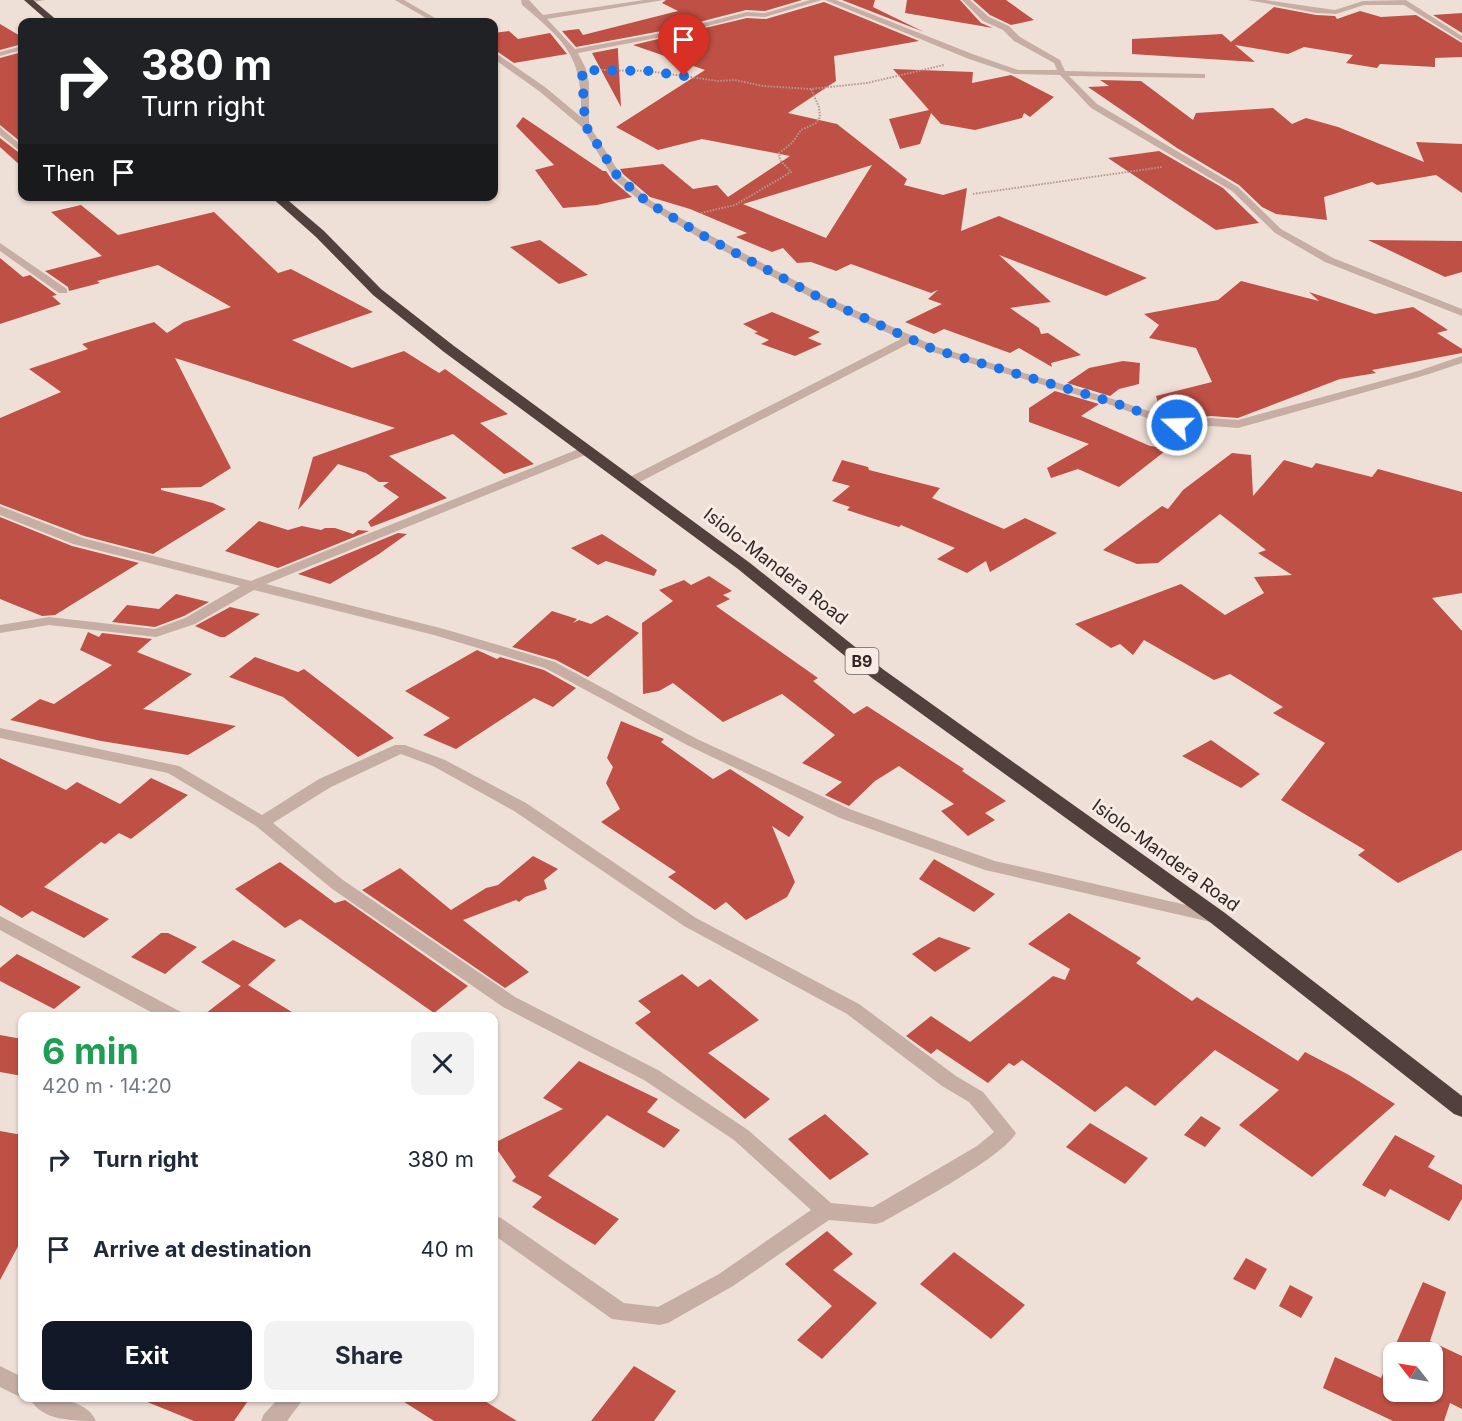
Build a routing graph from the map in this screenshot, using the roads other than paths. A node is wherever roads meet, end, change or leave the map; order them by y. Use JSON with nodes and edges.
{"nodes":[{"id":1,"x":41,"y":0,"type":"edge"},
{"id":2,"x":399,"y":0,"type":"edge"},
{"id":3,"x":525,"y":0,"type":"edge"},
{"id":4,"x":660,"y":0,"type":"edge"},
{"id":5,"x":818,"y":0,"type":"edge"},
{"id":6,"x":829,"y":0,"type":"edge"},
{"id":7,"x":966,"y":0,"type":"edge"},
{"id":8,"x":1252,"y":0,"type":"edge"},
{"id":9,"x":29,"y":1,"type":"edge"},
{"id":10,"x":1404,"y":2,"type":"edge"},
{"id":11,"x":542,"y":17,"type":"junction"},
{"id":12,"x":49,"y":18,"type":"edge"},
{"id":13,"x":431,"y":18,"type":"edge"},
{"id":14,"x":1460,"y":35,"type":"edge"},
{"id":15,"x":18,"y":49,"type":"edge"},
{"id":16,"x":572,"y":52,"type":"junction"},
{"id":17,"x":0,"y":54,"type":"edge"},
{"id":18,"x":498,"y":59,"type":"edge"},
{"id":19,"x":1062,"y":73,"type":"junction"},
{"id":20,"x":1202,"y":76,"type":"dead end"},
{"id":21,"x":585,"y":125,"type":"junction"},
{"id":22,"x":0,"y":130,"type":"edge"},
{"id":23,"x":18,"y":146,"type":"edge"},
{"id":24,"x":281,"y":201,"type":"edge"},
{"id":25,"x":0,"y":246,"type":"edge"},
{"id":26,"x":63,"y":291,"type":"dead end"},
{"id":27,"x":1462,"y":313,"type":"edge"},
{"id":28,"x":909,"y":339,"type":"junction"},
{"id":29,"x":1462,"y":359,"type":"edge"},
{"id":30,"x":586,"y":450,"type":"junction"},
{"id":31,"x":630,"y":482,"type":"junction"},
{"id":32,"x":0,"y":510,"type":"edge"},
{"id":33,"x":252,"y":585,"type":"junction"},
{"id":34,"x":0,"y":629,"type":"edge"},
{"id":35,"x":0,"y":733,"type":"edge"},
{"id":36,"x":262,"y":822,"type":"junction"},
{"id":37,"x":1218,"y":918,"type":"junction"},
{"id":38,"x":0,"y":922,"type":"edge"},
{"id":39,"x":166,"y":1012,"type":"edge"},
{"id":40,"x":1462,"y":1108,"type":"edge"},
{"id":41,"x":826,"y":1211,"type":"junction"},
{"id":42,"x":498,"y":1227,"type":"edge"},
{"id":43,"x":0,"y":1376,"type":"edge"},
{"id":44,"x":18,"y":1386,"type":"edge"},
{"id":45,"x":49,"y":1402,"type":"edge"},
{"id":46,"x":289,"y":1402,"type":"edge"},
{"id":47,"x":85,"y":1421,"type":"edge"},
{"id":48,"x":272,"y":1421,"type":"edge"}],
"edges":[{"from":1,"to":9,"type":"street"},
{"from":2,"to":13,"type":"street"},
{"from":3,"to":11,"type":"street"},
{"from":4,"to":11,"type":"street"},
{"from":5,"to":16,"type":"street"},
{"from":6,"to":19,"type":"street"},
{"from":7,"to":19,"type":"street"},
{"from":8,"to":10,"type":"street"},
{"from":9,"to":12,"type":"highway"},
{"from":10,"to":14,"type":"street"},
{"from":11,"to":16,"type":"street"},
{"from":15,"to":17,"type":"street"},
{"from":16,"to":21,"type":"street"},
{"from":18,"to":21,"type":"street"},
{"from":19,"to":20,"type":"street"},
{"from":19,"to":27,"type":"street"},
{"from":21,"to":28,"type":"street"},
{"from":22,"to":23,"type":"street"},
{"from":24,"to":30,"type":"highway","name":"Isiolo-Mandera Road","number":"B9"},
{"from":25,"to":26,"type":"street"},
{"from":28,"to":29,"type":"street"},
{"from":28,"to":31,"type":"street"},
{"from":30,"to":31,"type":"highway","name":"Isiolo-Mandera Road","number":"B9"},
{"from":30,"to":33,"type":"street"},
{"from":31,"to":37,"type":"highway","name":"Isiolo-Mandera Road","number":"B9"},
{"from":32,"to":33,"type":"street"},
{"from":33,"to":34,"type":"street"},
{"from":33,"to":37,"type":"street"},
{"from":35,"to":36,"type":"street"},
{"from":36,"to":41,"type":"street"},
{"from":36,"to":41,"type":"street"},
{"from":37,"to":40,"type":"highway","name":"Isiolo-Mandera Road","number":"B9"},
{"from":38,"to":39,"type":"street"},
{"from":41,"to":42,"type":"street"},
{"from":43,"to":44,"type":"street"},
{"from":45,"to":47,"type":"street"},
{"from":46,"to":48,"type":"street"}]}
